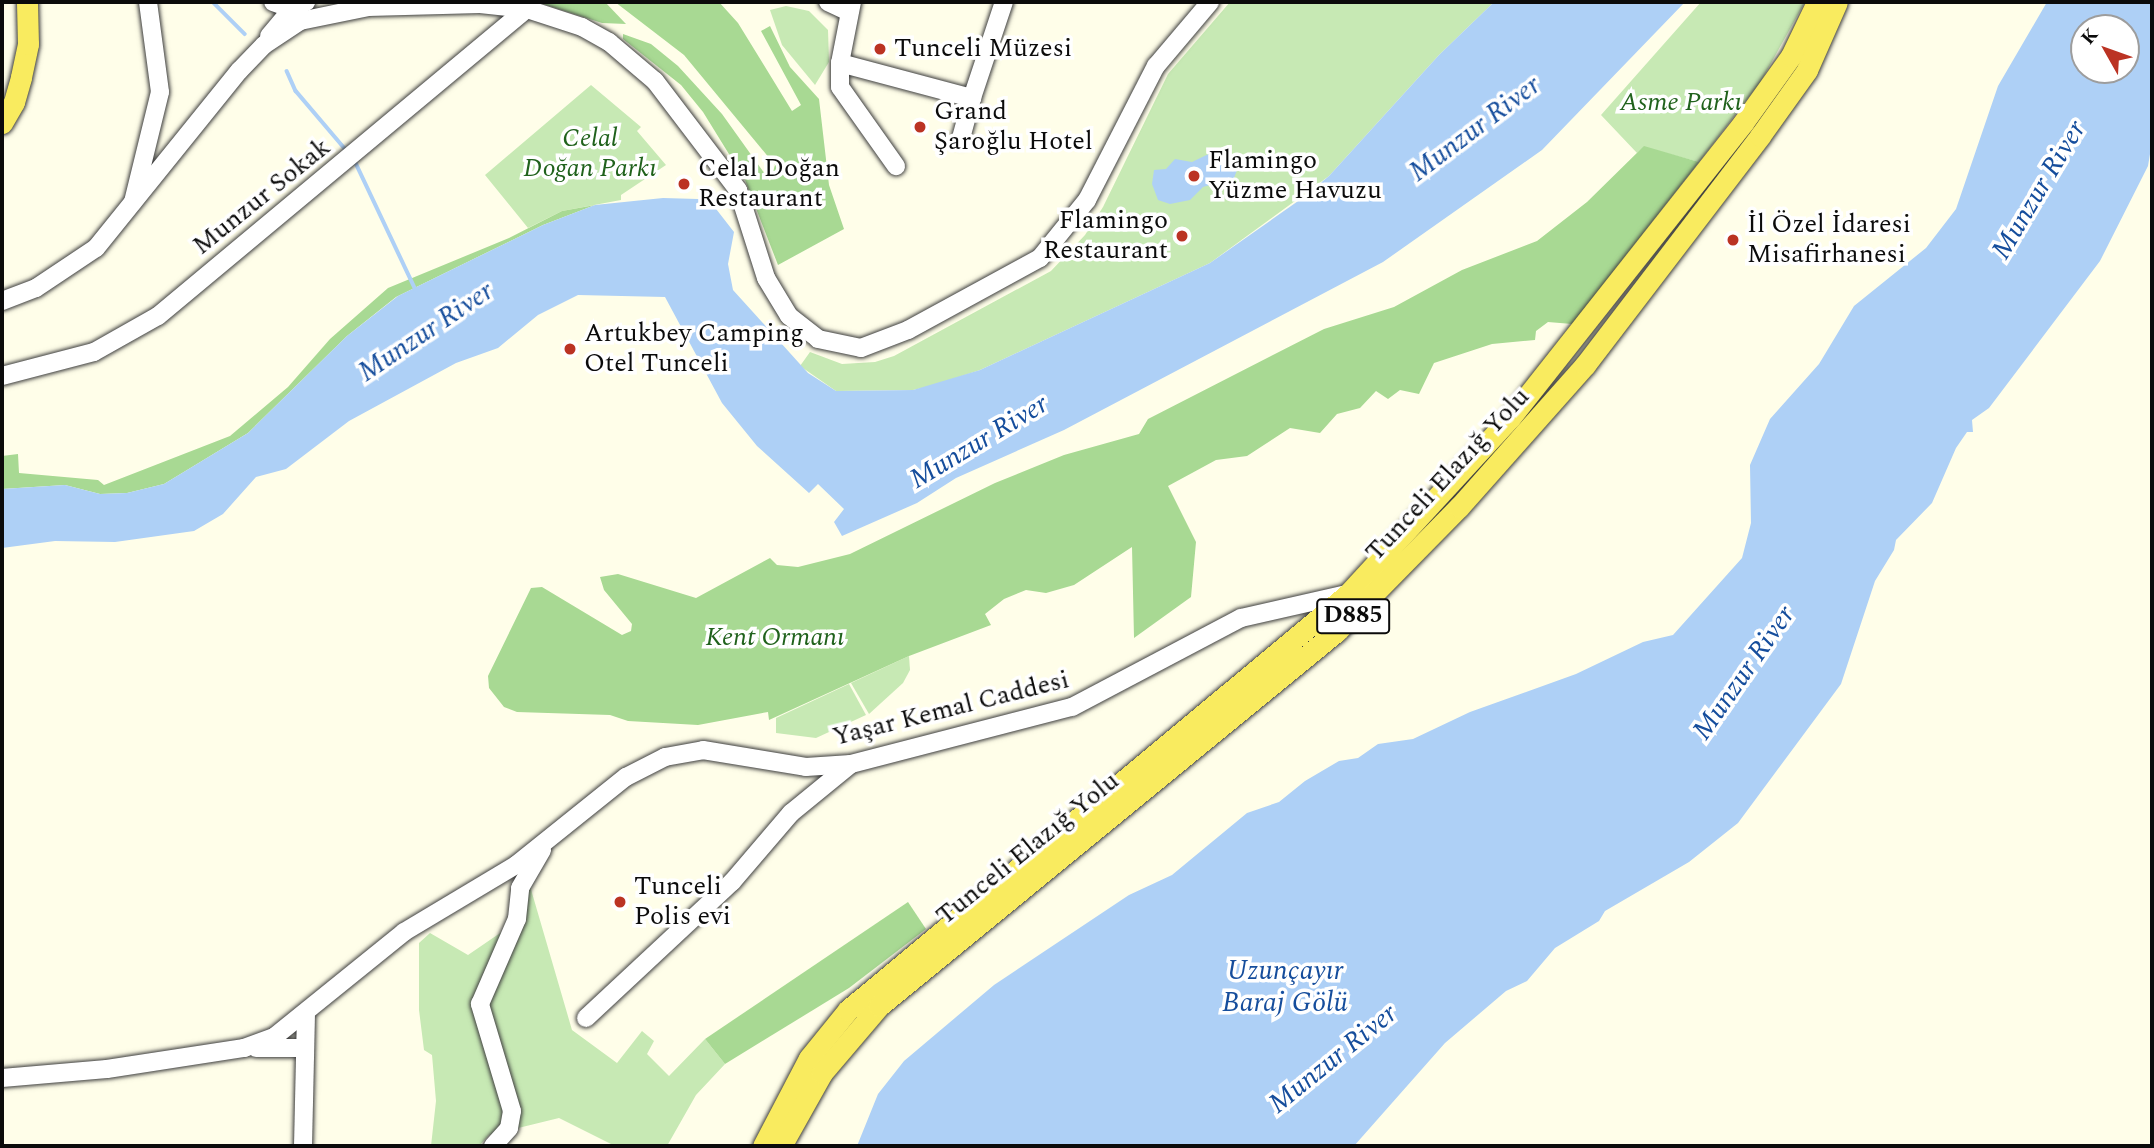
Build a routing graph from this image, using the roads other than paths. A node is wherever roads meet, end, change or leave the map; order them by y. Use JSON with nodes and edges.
{"nodes":[{"id":1,"x":27,"y":2,"type":"edge"},
{"id":2,"x":148,"y":2,"type":"edge"},
{"id":3,"x":273,"y":2,"type":"edge"},
{"id":4,"x":828,"y":2,"type":"edge"},
{"id":5,"x":1004,"y":2,"type":"edge"},
{"id":6,"x":1210,"y":2,"type":"edge"},
{"id":7,"x":1817,"y":2,"type":"edge"},
{"id":8,"x":1837,"y":2,"type":"edge"},
{"id":9,"x":299,"y":6,"type":"edge"},
{"id":10,"x":850,"y":7,"type":"edge"},
{"id":11,"x":527,"y":9,"type":"junction"},
{"id":12,"x":264,"y":45,"type":"junction"},
{"id":13,"x":840,"y":63,"type":"junction"},
{"id":14,"x":972,"y":98,"type":"junction"},
{"id":15,"x":2,"y":123,"type":"edge"},
{"id":16,"x":961,"y":138,"type":"dead end"},
{"id":17,"x":896,"y":166,"type":"dead end"},
{"id":18,"x":133,"y":202,"type":"junction"},
{"id":19,"x":2,"y":300,"type":"edge"},
{"id":20,"x":2,"y":376,"type":"edge"},
{"id":21,"x":1380,"y":590,"type":"junction"},
{"id":22,"x":1348,"y":594,"type":"junction"},
{"id":23,"x":852,"y":764,"type":"junction"},
{"id":24,"x":545,"y":845,"type":"junction"},
{"id":25,"x":306,"y":1016,"type":"junction"},
{"id":26,"x":586,"y":1018,"type":"dead end"},
{"id":27,"x":244,"y":1048,"type":"junction"},
{"id":28,"x":305,"y":1048,"type":"junction"},
{"id":29,"x":2,"y":1078,"type":"edge"},
{"id":30,"x":303,"y":1146,"type":"edge"},
{"id":31,"x":493,"y":1146,"type":"edge"},
{"id":32,"x":764,"y":1146,"type":"edge"},
{"id":33,"x":781,"y":1146,"type":"edge"}],
"edges":[{"from":1,"to":15,"type":"main road"},
{"from":2,"to":18,"type":"street"},
{"from":3,"to":9,"type":"street"},
{"from":4,"to":10,"type":"street"},
{"from":5,"to":14,"type":"street"},
{"from":6,"to":11,"type":"street"},
{"from":7,"to":22,"type":"main road","name":"Tunceli Elazığ Yolu","number":"D885"},
{"from":8,"to":21,"type":"main road","name":"Tunceli Elazığ Yolu","number":"D885"},
{"from":9,"to":12,"type":"street"},
{"from":10,"to":13,"type":"street"},
{"from":11,"to":12,"type":"street"},
{"from":11,"to":20,"type":"street","name":"Munzur Sokak"},
{"from":12,"to":18,"type":"street"},
{"from":13,"to":14,"type":"street"},
{"from":13,"to":17,"type":"street"},
{"from":14,"to":16,"type":"street"},
{"from":18,"to":19,"type":"street"},
{"from":21,"to":22,"type":"street","name":"Yaşar Kemal Caddesi"},
{"from":21,"to":33,"type":"main road","name":"Tunceli Elazığ Yolu","number":"D885"},
{"from":22,"to":23,"type":"street","name":"Yaşar Kemal Caddesi"},
{"from":22,"to":32,"type":"main road","name":"Tunceli Elazığ Yolu","number":"D885"},
{"from":23,"to":24,"type":"street","name":"Yaşar Kemal Caddesi"},
{"from":23,"to":26,"type":"street"},
{"from":24,"to":25,"type":"street","name":"Yaşar Kemal Caddesi"},
{"from":24,"to":31,"type":"street"},
{"from":25,"to":27,"type":"street","name":"Yaşar Kemal Caddesi"},
{"from":25,"to":28,"type":"street"},
{"from":27,"to":28,"type":"street"},
{"from":27,"to":29,"type":"street"},
{"from":28,"to":30,"type":"street"}]}
